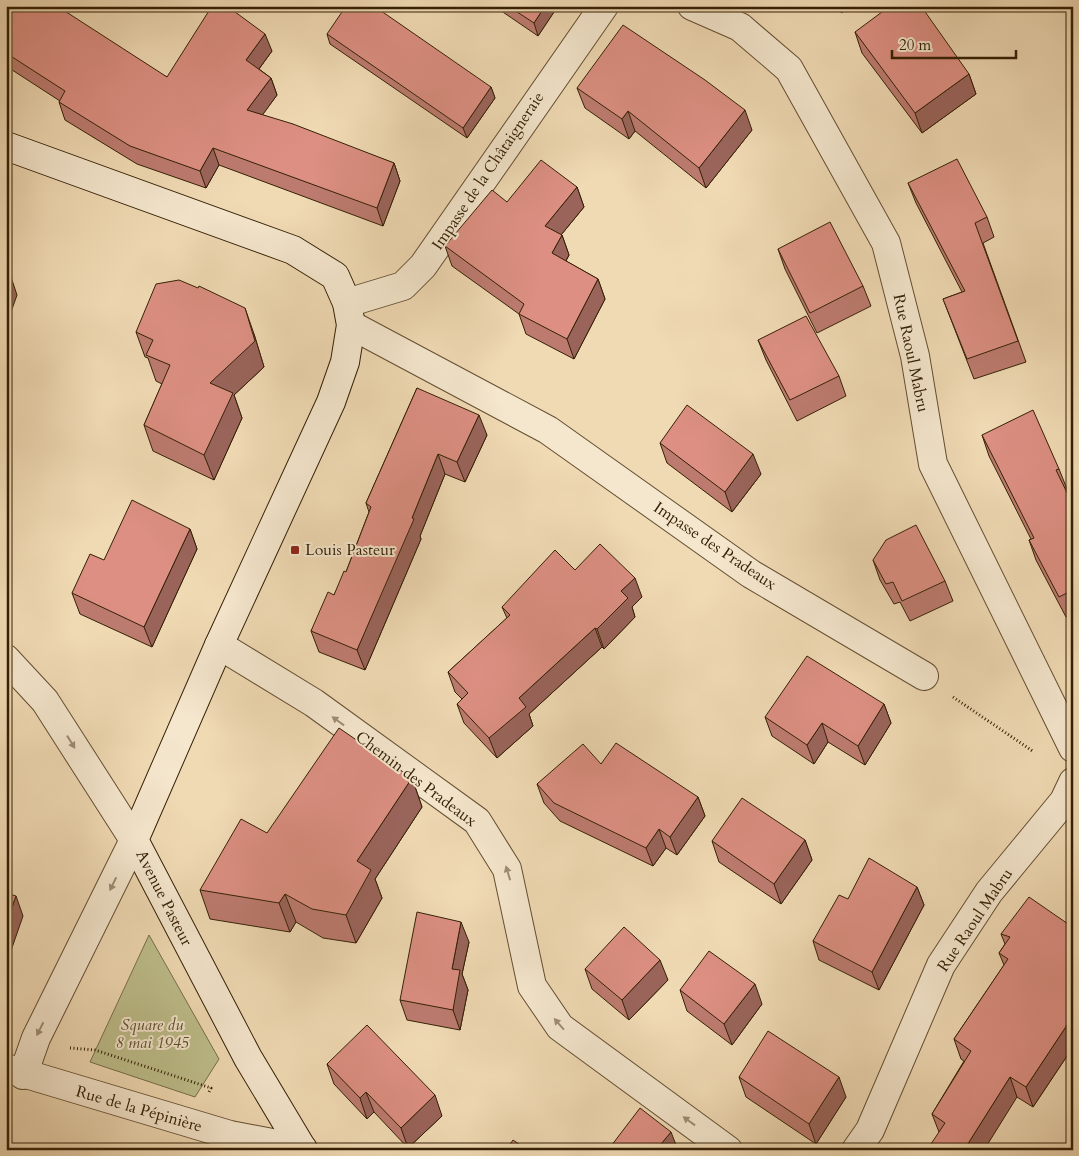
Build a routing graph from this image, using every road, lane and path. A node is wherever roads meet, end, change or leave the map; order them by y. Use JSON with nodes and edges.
{"nodes":[{"id":1,"x":604,"y":6,"type":"edge"},
{"id":2,"x":692,"y":6,"type":"edge"},
{"id":3,"x":6,"y":146,"type":"edge"},
{"id":4,"x":349,"y":314,"type":"junction"},
{"id":5,"x":219,"y":645,"type":"junction"},
{"id":6,"x":6,"y":659,"type":"edge"},
{"id":7,"x":924,"y":676,"type":"joint"},
{"id":8,"x":1073,"y":748,"type":"edge"},
{"id":9,"x":1041,"y":757,"type":"dead end"},
{"id":10,"x":1073,"y":782,"type":"edge"},
{"id":11,"x":134,"y":840,"type":"junction"},
{"id":12,"x":14,"y":1072,"type":"edge"},
{"id":13,"x":303,"y":1150,"type":"edge"},
{"id":14,"x":728,"y":1150,"type":"edge"},
{"id":15,"x":856,"y":1150,"type":"edge"}],
"edges":[{"from":1,"to":4,"type":"street","name":"Impasse de la Châtaigneraie"},
{"from":2,"to":8,"type":"street","name":"Rue Raoul Mabru"},
{"from":3,"to":4,"type":"street"},
{"from":4,"to":5,"type":"street"},
{"from":4,"to":7,"type":"street","name":"Impasse des Pradeaux"},
{"from":5,"to":11,"type":"street"},
{"from":14,"to":5,"type":"street","name":"Chemin des Pradeaux","one_way":true},
{"from":6,"to":11,"type":"street","name":"Avenue Pasteur","one_way":true},
{"from":7,"to":9,"type":"path"},
{"from":10,"to":15,"type":"street","name":"Rue Raoul Mabru"},
{"from":11,"to":12,"type":"street","one_way":true},
{"from":11,"to":13,"type":"street","name":"Avenue Pasteur"},
{"from":12,"to":13,"type":"street","name":"Rue de la Pépinière"}]}
